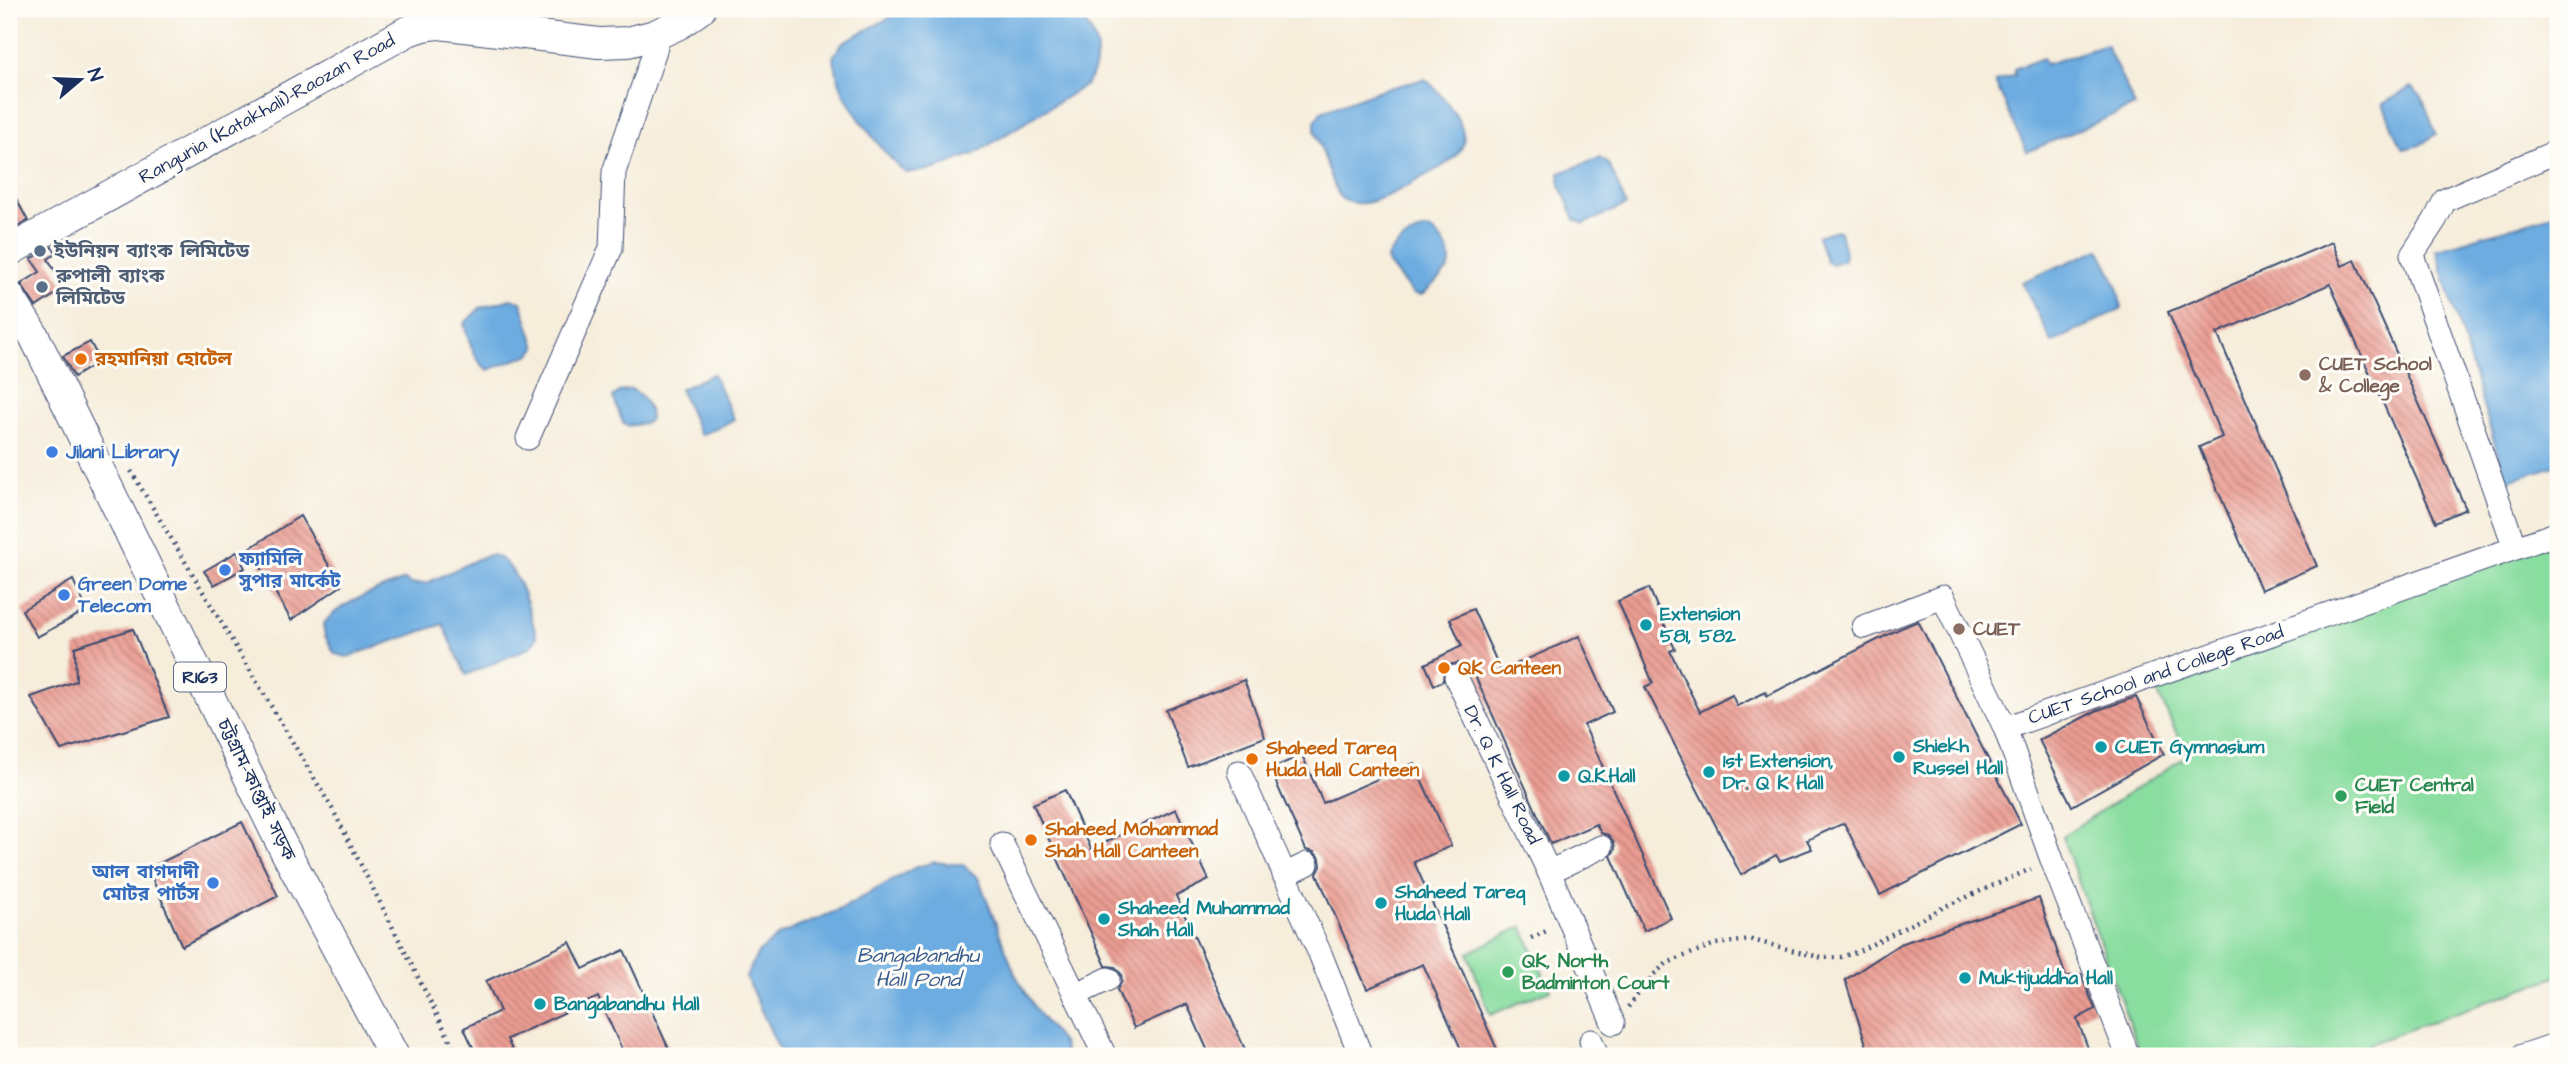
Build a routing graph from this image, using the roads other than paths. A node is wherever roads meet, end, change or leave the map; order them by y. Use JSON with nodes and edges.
{"nodes":[{"id":1,"x":700,"y":9,"type":"edge"},
{"id":2,"x":654,"y":35,"type":"junction"},
{"id":3,"x":2558,"y":151,"type":"edge"},
{"id":4,"x":9,"y":251,"type":"edge"},
{"id":5,"x":9,"y":296,"type":"edge"},
{"id":6,"x":528,"y":438,"type":"dead end"},
{"id":7,"x":2558,"y":533,"type":"edge"},
{"id":8,"x":2515,"y":548,"type":"junction"},
{"id":9,"x":1864,"y":627,"type":"dead end"},
{"id":10,"x":1456,"y":677,"type":"dead end"},
{"id":11,"x":2005,"y":728,"type":"junction"},
{"id":12,"x":1239,"y":772,"type":"dead end"},
{"id":13,"x":1002,"y":844,"type":"dead end"},
{"id":14,"x":1601,"y":848,"type":"dead end"},
{"id":15,"x":1307,"y":864,"type":"dead end"},
{"id":16,"x":1549,"y":872,"type":"junction"},
{"id":17,"x":1284,"y":875,"type":"junction"},
{"id":18,"x":1108,"y":979,"type":"dead end"},
{"id":19,"x":1075,"y":995,"type":"junction"},
{"id":20,"x":1613,"y":1023,"type":"road end"},
{"id":21,"x":2558,"y":1044,"type":"edge"},
{"id":22,"x":394,"y":1056,"type":"edge"},
{"id":23,"x":1105,"y":1056,"type":"edge"},
{"id":24,"x":1361,"y":1056,"type":"edge"},
{"id":25,"x":2129,"y":1056,"type":"edge"},
{"id":26,"x":2522,"y":1056,"type":"edge"}],
"edges":[{"from":1,"to":2,"type":"main road","name":"Rangunia (Katakhali)-Raozan Road"},
{"from":2,"to":4,"type":"main road","name":"Rangunia (Katakhali)-Raozan Road"},
{"from":2,"to":6,"type":"street"},
{"from":3,"to":8,"type":"street"},
{"from":5,"to":22,"type":"main road","name":"চট্টগ্রাম-কাপ্তাই সড়ক","number":"R163"},
{"from":7,"to":8,"type":"street","name":"CUET School and College Road"},
{"from":8,"to":11,"type":"street","name":"CUET School and College Road"},
{"from":9,"to":11,"type":"street"},
{"from":10,"to":16,"type":"street","name":"Dr. Q K Hall Road"},
{"from":11,"to":25,"type":"street","name":"CUET School and College Road"},
{"from":12,"to":17,"type":"street"},
{"from":13,"to":19,"type":"street"},
{"from":14,"to":16,"type":"street"},
{"from":15,"to":17,"type":"street"},
{"from":16,"to":20,"type":"street","name":"Dr. Q K Hall Road"},
{"from":17,"to":24,"type":"street"},
{"from":18,"to":19,"type":"street"},
{"from":19,"to":23,"type":"street"},
{"from":21,"to":26,"type":"street"}]}
